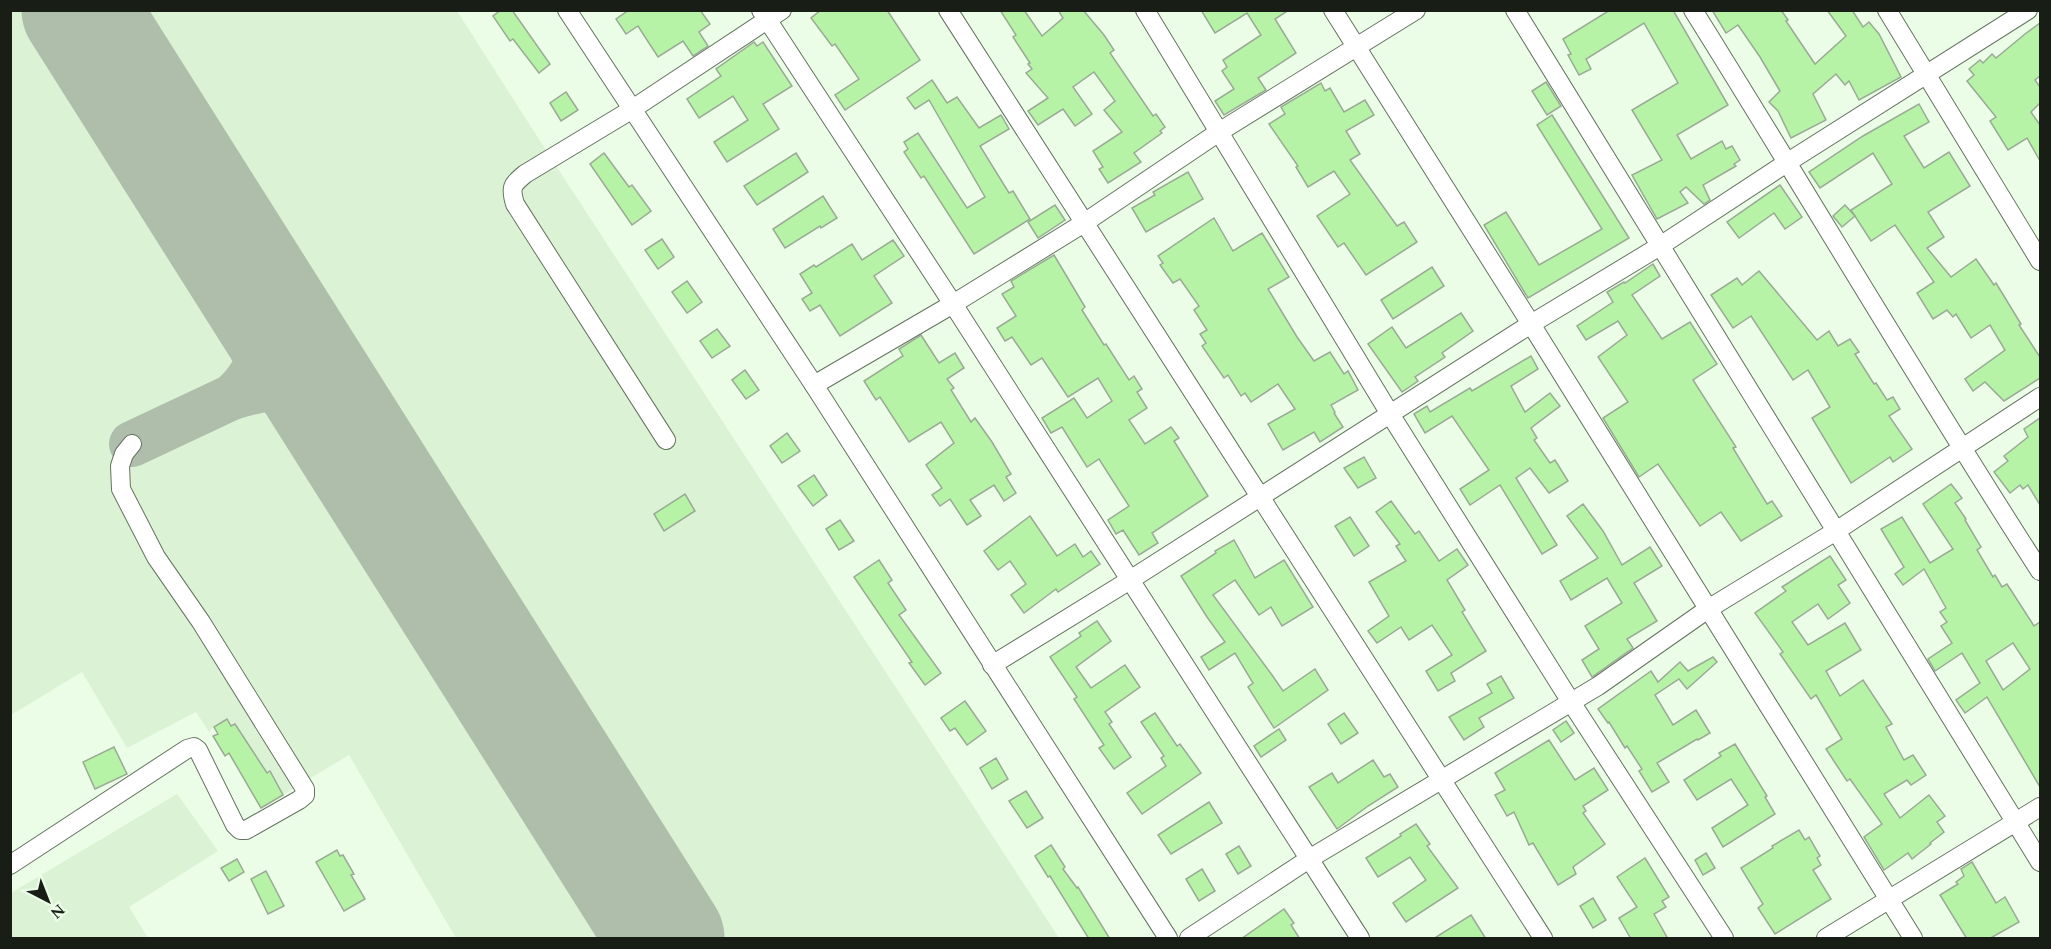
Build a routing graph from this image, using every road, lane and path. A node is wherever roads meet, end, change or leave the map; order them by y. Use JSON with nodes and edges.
{"nodes":[{"id":1,"x":567,"y":10,"type":"edge"},
{"id":2,"x":948,"y":10,"type":"edge"},
{"id":3,"x":1145,"y":10,"type":"edge"},
{"id":4,"x":1333,"y":10,"type":"edge"},
{"id":5,"x":1416,"y":10,"type":"edge"},
{"id":6,"x":1515,"y":10,"type":"edge"},
{"id":7,"x":1693,"y":10,"type":"edge"},
{"id":8,"x":1887,"y":10,"type":"edge"},
{"id":9,"x":2028,"y":10,"type":"edge"},
{"id":10,"x":770,"y":14,"type":"edge"},
{"id":11,"x":1355,"y":47,"type":"junction"},
{"id":12,"x":1927,"y":74,"type":"junction"},
{"id":13,"x":631,"y":110,"type":"junction"},
{"id":14,"x":1219,"y":132,"type":"junction"},
{"id":15,"x":1788,"y":162,"type":"junction"},
{"id":16,"x":1084,"y":223,"type":"junction"},
{"id":17,"x":1660,"y":246,"type":"junction"},
{"id":18,"x":2040,"y":261,"type":"edge"},
{"id":19,"x":953,"y":304,"type":"junction"},
{"id":20,"x":1531,"y":324,"type":"junction"},
{"id":21,"x":814,"y":385,"type":"junction"},
{"id":22,"x":2040,"y":397,"type":"edge"},
{"id":23,"x":1390,"y":414,"type":"junction"},
{"id":24,"x":666,"y":440,"type":"dead end"},
{"id":25,"x":132,"y":444,"type":"dead end"},
{"id":26,"x":1961,"y":448,"type":"junction"},
{"id":27,"x":1260,"y":496,"type":"junction"},
{"id":28,"x":1836,"y":531,"type":"junction"},
{"id":29,"x":2040,"y":571,"type":"edge"},
{"id":30,"x":1130,"y":580,"type":"junction"},
{"id":31,"x":1708,"y":609,"type":"junction"},
{"id":32,"x":992,"y":665,"type":"junction"},
{"id":33,"x":1571,"y":702,"type":"junction"},
{"id":34,"x":1441,"y":778,"type":"junction"},
{"id":35,"x":2040,"y":807,"type":"edge"},
{"id":36,"x":2016,"y":822,"type":"junction"},
{"id":37,"x":1309,"y":859,"type":"junction"},
{"id":38,"x":2040,"y":862,"type":"edge"},
{"id":39,"x":10,"y":865,"type":"edge"},
{"id":40,"x":1889,"y":899,"type":"junction"},
{"id":41,"x":1168,"y":939,"type":"edge"},
{"id":42,"x":1189,"y":939,"type":"edge"},
{"id":43,"x":1360,"y":939,"type":"edge"},
{"id":44,"x":1544,"y":939,"type":"edge"},
{"id":45,"x":1724,"y":939,"type":"edge"},
{"id":46,"x":1826,"y":939,"type":"edge"},
{"id":47,"x":1913,"y":939,"type":"edge"}],
"edges":[{"from":1,"to":13,"type":"street"},
{"from":2,"to":16,"type":"street"},
{"from":3,"to":14,"type":"street"},
{"from":4,"to":11,"type":"street"},
{"from":5,"to":11,"type":"street"},
{"from":6,"to":17,"type":"street"},
{"from":7,"to":15,"type":"street"},
{"from":8,"to":12,"type":"street"},
{"from":9,"to":12,"type":"street"},
{"from":10,"to":13,"type":"street"},
{"from":10,"to":19,"type":"street"},
{"from":11,"to":14,"type":"street"},
{"from":11,"to":20,"type":"street"},
{"from":12,"to":15,"type":"street"},
{"from":12,"to":18,"type":"street"},
{"from":13,"to":21,"type":"street"},
{"from":13,"to":24,"type":"street"},
{"from":14,"to":16,"type":"street"},
{"from":14,"to":23,"type":"street"},
{"from":15,"to":17,"type":"street"},
{"from":15,"to":26,"type":"street"},
{"from":16,"to":19,"type":"street"},
{"from":16,"to":27,"type":"street"},
{"from":17,"to":20,"type":"street"},
{"from":17,"to":28,"type":"street"},
{"from":19,"to":21,"type":"street"},
{"from":19,"to":30,"type":"street"},
{"from":20,"to":23,"type":"street"},
{"from":20,"to":31,"type":"street"},
{"from":21,"to":32,"type":"street"},
{"from":22,"to":26,"type":"street"},
{"from":23,"to":27,"type":"street"},
{"from":23,"to":33,"type":"street"},
{"from":25,"to":39,"type":"street"},
{"from":26,"to":28,"type":"street"},
{"from":26,"to":29,"type":"street"},
{"from":27,"to":30,"type":"street"},
{"from":27,"to":34,"type":"street"},
{"from":28,"to":31,"type":"street"},
{"from":28,"to":36,"type":"street"},
{"from":30,"to":32,"type":"street"},
{"from":30,"to":37,"type":"street"},
{"from":31,"to":33,"type":"street"},
{"from":31,"to":40,"type":"street"},
{"from":32,"to":41,"type":"street"},
{"from":33,"to":34,"type":"street"},
{"from":33,"to":45,"type":"street"},
{"from":34,"to":37,"type":"street"},
{"from":34,"to":44,"type":"street"},
{"from":35,"to":36,"type":"street"},
{"from":36,"to":38,"type":"street"},
{"from":36,"to":40,"type":"street"},
{"from":37,"to":42,"type":"street"},
{"from":37,"to":43,"type":"street"},
{"from":40,"to":46,"type":"street"},
{"from":40,"to":47,"type":"street"}]}
